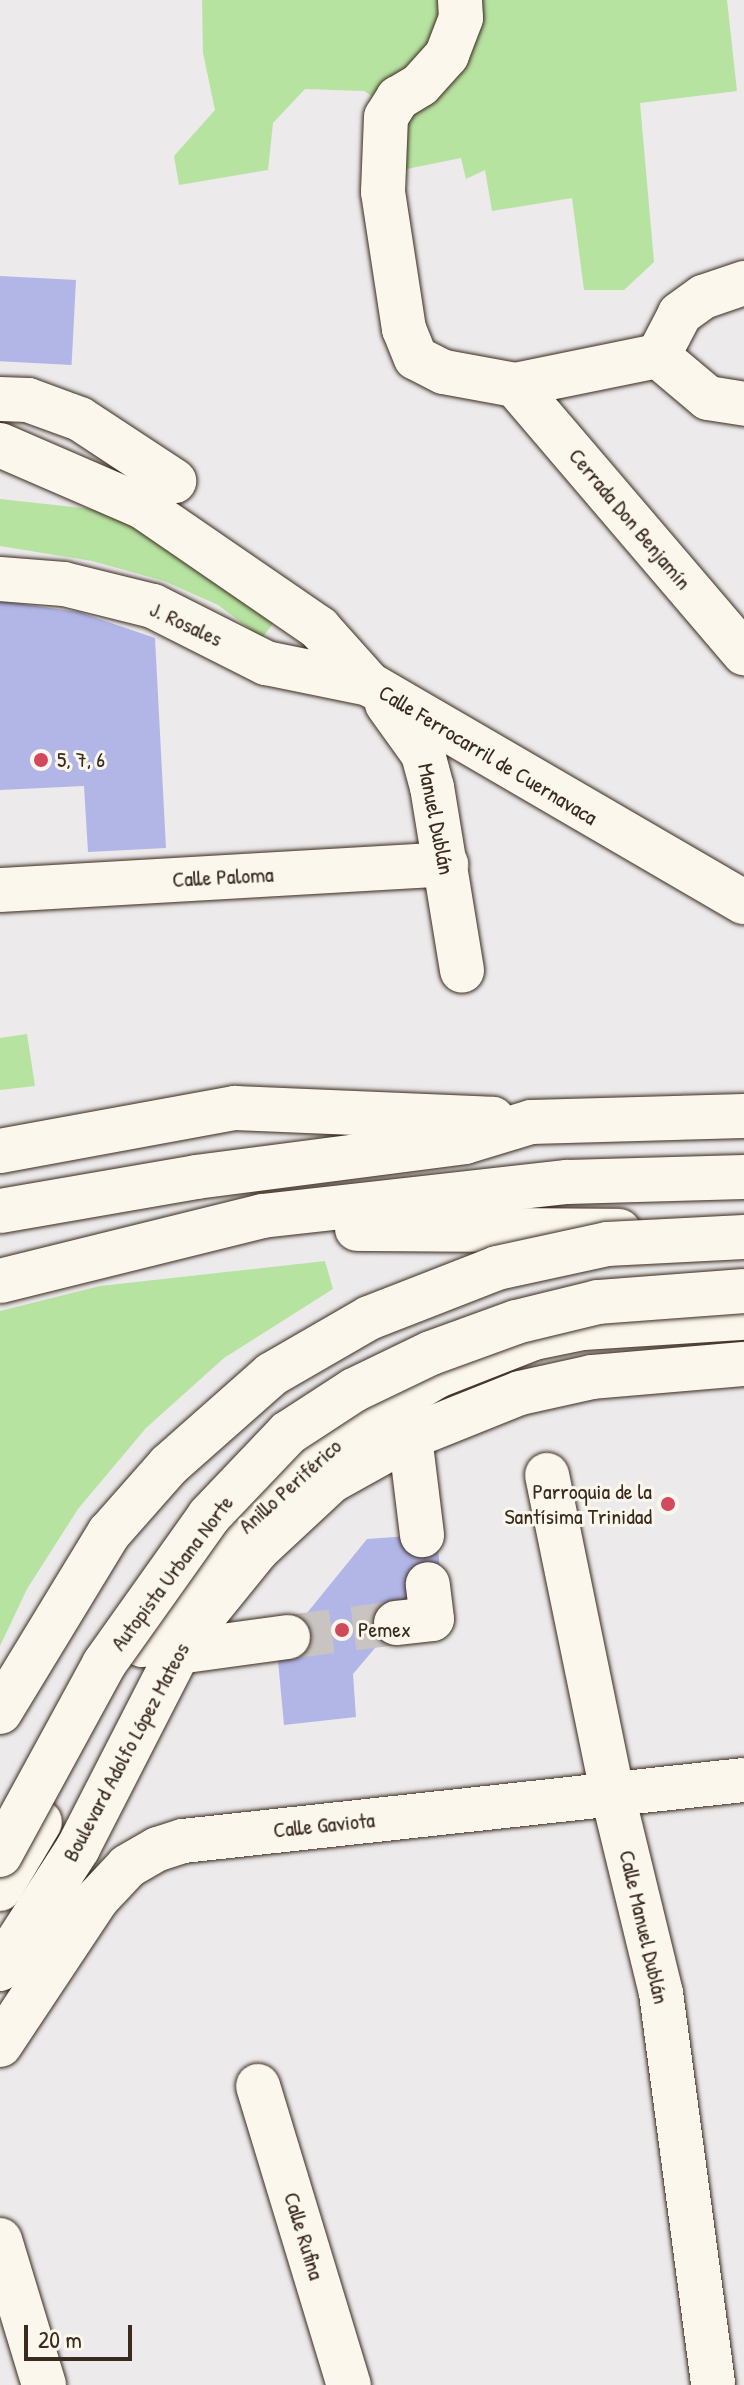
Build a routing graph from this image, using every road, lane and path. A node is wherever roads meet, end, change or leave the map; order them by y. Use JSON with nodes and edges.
{"nodes":[{"id":1,"x":460,"y":0,"type":"edge"},
{"id":2,"x":744,"y":283,"type":"edge"},
{"id":3,"x":658,"y":356,"type":"junction"},
{"id":4,"x":515,"y":385,"type":"junction"},
{"id":5,"x":0,"y":399,"type":"edge"},
{"id":6,"x":744,"y":404,"type":"edge"},
{"id":7,"x":0,"y":445,"type":"edge"},
{"id":8,"x":174,"y":481,"type":"dead end"},
{"id":9,"x":0,"y":579,"type":"edge"},
{"id":10,"x":744,"y":653,"type":"edge"},
{"id":11,"x":369,"y":684,"type":"junction"},
{"id":12,"x":446,"y":864,"type":"junction"},
{"id":13,"x":0,"y":890,"type":"edge"},
{"id":14,"x":744,"y":902,"type":"edge"},
{"id":15,"x":462,"y":971,"type":"dead end"},
{"id":16,"x":744,"y":1116,"type":"edge"},
{"id":17,"x":531,"y":1122,"type":"junction"},
{"id":18,"x":0,"y":1151,"type":"edge"},
{"id":19,"x":744,"y":1177,"type":"edge"},
{"id":20,"x":0,"y":1211,"type":"edge"},
{"id":21,"x":744,"y":1227,"type":"edge"},
{"id":22,"x":619,"y":1231,"type":"junction"},
{"id":23,"x":744,"y":1237,"type":"edge"},
{"id":24,"x":105,"y":1254,"type":"junction"},
{"id":25,"x":0,"y":1281,"type":"edge"},
{"id":26,"x":744,"y":1291,"type":"edge"},
{"id":27,"x":744,"y":1318,"type":"edge"},
{"id":28,"x":744,"y":1364,"type":"edge"},
{"id":29,"x":410,"y":1437,"type":"junction"},
{"id":30,"x":547,"y":1475,"type":"dead end"},
{"id":31,"x":422,"y":1535,"type":"dead end"},
{"id":32,"x":428,"y":1584,"type":"dead end"},
{"id":33,"x":396,"y":1623,"type":"tunnel mouth"},
{"id":34,"x":288,"y":1637,"type":"tunnel mouth"},
{"id":35,"x":178,"y":1652,"type":"junction"},
{"id":36,"x":0,"y":1712,"type":"edge"},
{"id":37,"x":0,"y":1722,"type":"edge"},
{"id":38,"x":744,"y":1780,"type":"edge"},
{"id":39,"x":612,"y":1792,"type":"junction"},
{"id":40,"x":0,"y":1855,"type":"edge"},
{"id":41,"x":0,"y":1889,"type":"edge"},
{"id":42,"x":0,"y":1969,"type":"edge"},
{"id":43,"x":0,"y":2045,"type":"edge"},
{"id":44,"x":258,"y":2086,"type":"dead end"},
{"id":45,"x":0,"y":2240,"type":"edge"},
{"id":46,"x":44,"y":2385,"type":"edge"},
{"id":47,"x":349,"y":2385,"type":"edge"},
{"id":48,"x":713,"y":2385,"type":"edge"}],
"edges":[{"from":1,"to":4,"type":"main road"},
{"from":2,"to":3,"type":"main road"},
{"from":3,"to":4,"type":"main road"},
{"from":3,"to":6,"type":"main road"},
{"from":4,"to":10,"type":"main road","name":"Cerrada Don Benjamín"},
{"from":5,"to":8,"type":"main road"},
{"from":7,"to":11,"type":"main road","name":"Calle Ferrocarril de Cuernavaca"},
{"from":9,"to":11,"type":"main road","name":"J. Rosales"},
{"from":11,"to":12,"type":"main road","name":"Manuel Dublán"},
{"from":11,"to":14,"type":"main road","name":"Calle Ferrocarril de Cuernavaca"},
{"from":12,"to":13,"type":"main road","name":"Calle Paloma"},
{"from":12,"to":15,"type":"main road","name":"Manuel Dublán"},
{"from":16,"to":17,"type":"main road"},
{"from":17,"to":18,"type":"main road"},
{"from":17,"to":20,"type":"main road"},
{"from":19,"to":24,"type":"main road"},
{"from":21,"to":22,"type":"main road"},
{"from":22,"to":24,"type":"main road"},
{"from":22,"to":37,"type":"main road"},
{"from":23,"to":36,"type":"main road","bridge":true},
{"from":24,"to":25,"type":"main road"},
{"from":26,"to":40,"type":"main road","name":"Autopista Urbana Norte","bridge":true},
{"from":27,"to":41,"type":"main road","name":"Anillo Periférico"},
{"from":28,"to":29,"type":"main road","name":"Boulevard Adolfo López Mateos"},
{"from":29,"to":31,"type":"main road"},
{"from":29,"to":35,"type":"main road","name":"Boulevard Adolfo López Mateos"},
{"from":30,"to":39,"type":"main road","name":"Calle Manuel Dublán"},
{"from":32,"to":33,"type":"main road"},
{"from":34,"to":35,"type":"main road"},
{"from":35,"to":42,"type":"main road","name":"Boulevard Adolfo López Mateos"},
{"from":38,"to":39,"type":"main road","name":"Calle Gaviota"},
{"from":39,"to":43,"type":"main road","name":"Calle Gaviota"},
{"from":39,"to":48,"type":"main road","name":"Calle Manuel Dublán"},
{"from":44,"to":47,"type":"main road","name":"Calle Rufina"},
{"from":45,"to":46,"type":"main road"}]}
